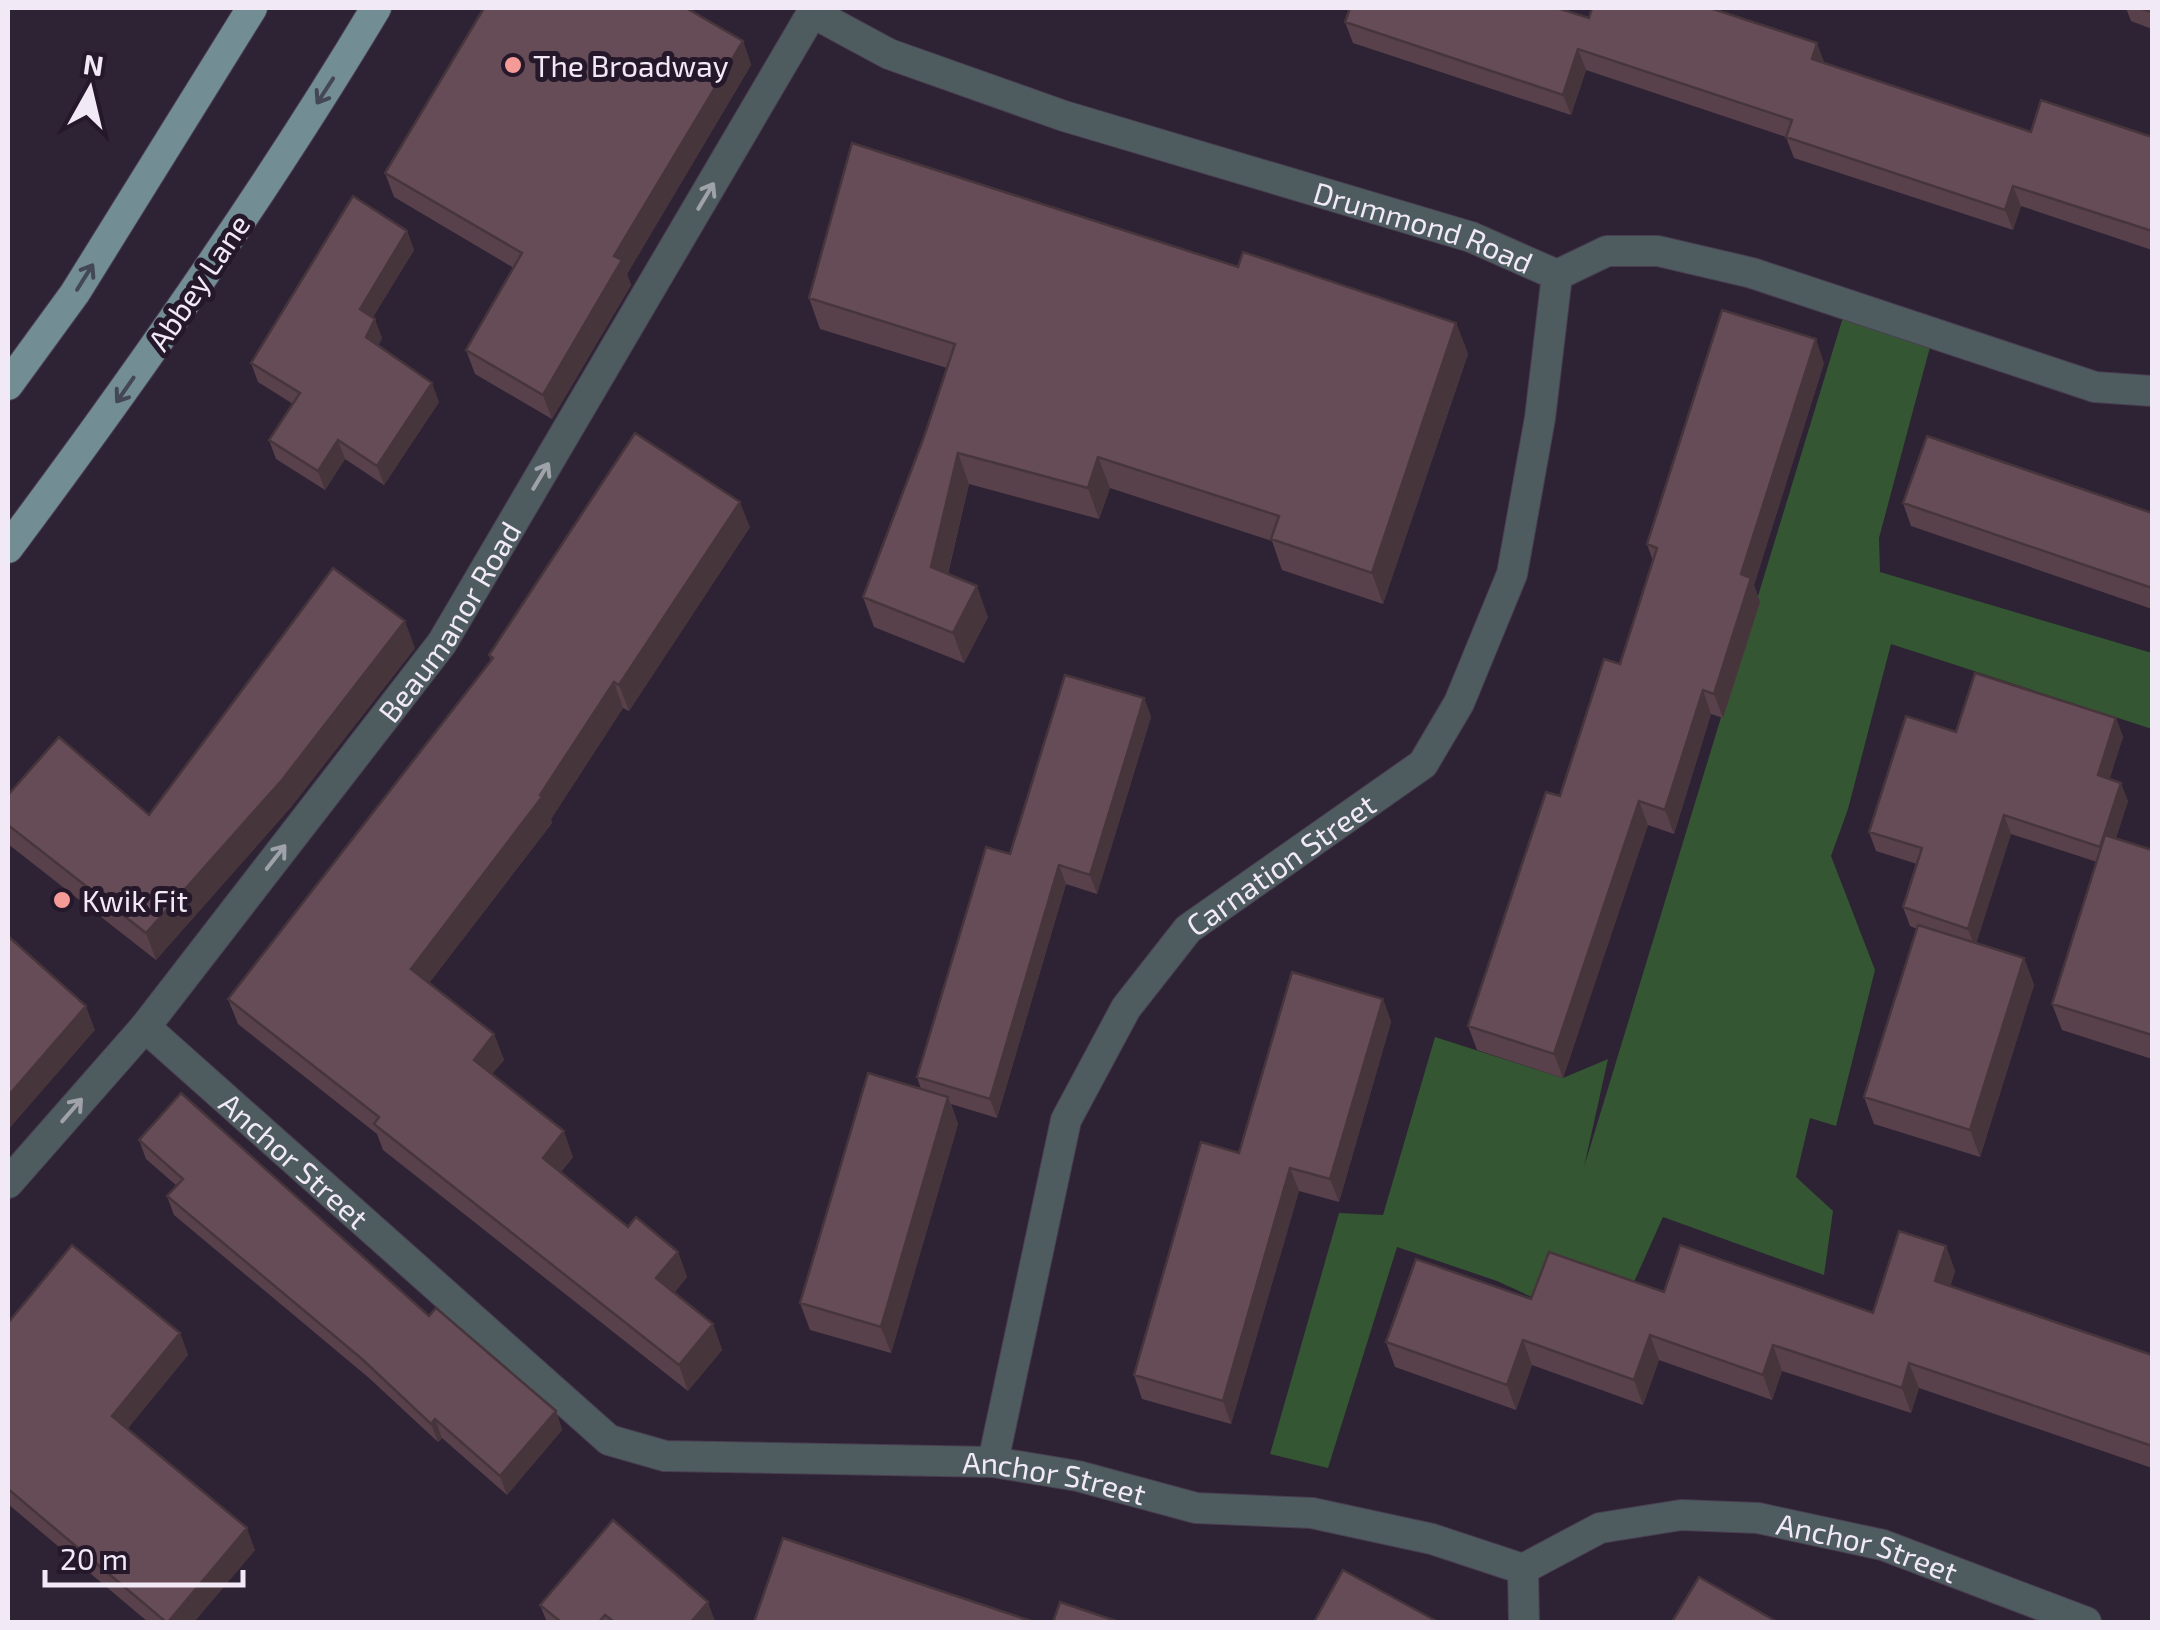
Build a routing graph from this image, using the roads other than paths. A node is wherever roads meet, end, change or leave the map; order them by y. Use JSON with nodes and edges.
{"nodes":[{"id":1,"x":252,"y":8,"type":"edge"},
{"id":2,"x":376,"y":8,"type":"edge"},
{"id":3,"x":814,"y":10,"type":"edge"},
{"id":4,"x":1557,"y":274,"type":"junction"},
{"id":5,"x":8,"y":385,"type":"edge"},
{"id":6,"x":2152,"y":392,"type":"edge"},
{"id":7,"x":8,"y":548,"type":"edge"},
{"id":8,"x":145,"y":1027,"type":"junction"},
{"id":9,"x":8,"y":1183,"type":"edge"},
{"id":10,"x":993,"y":1462,"type":"junction"},
{"id":11,"x":1524,"y":1569,"type":"junction"},
{"id":12,"x":1524,"y":1622,"type":"edge"},
{"id":13,"x":2086,"y":1622,"type":"edge"}],
"edges":[{"from":5,"to":1,"type":"main road","one_way":true},
{"from":2,"to":7,"type":"main road","name":"Abbey Lane","one_way":true},
{"from":3,"to":4,"type":"street","name":"Drummond Road"},
{"from":8,"to":3,"type":"street","name":"Beaumanor Road","one_way":true},
{"from":4,"to":6,"type":"street","name":"Drummond Road"},
{"from":4,"to":10,"type":"street","name":"Carnation Street"},
{"from":9,"to":8,"type":"street","name":"Beaumanor Road","one_way":true},
{"from":8,"to":10,"type":"street","name":"Anchor Street"},
{"from":10,"to":11,"type":"street","name":"Anchor Street"},
{"from":11,"to":12,"type":"street"},
{"from":11,"to":13,"type":"street","name":"Anchor Street"}]}
